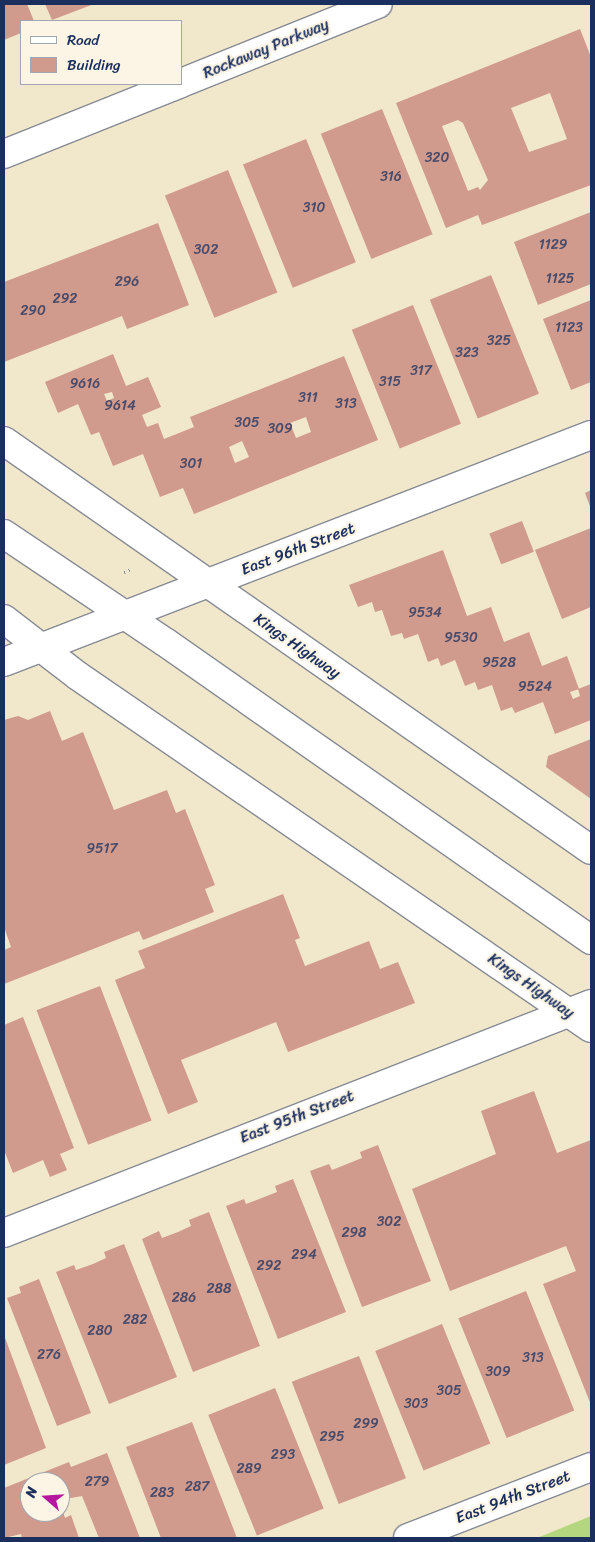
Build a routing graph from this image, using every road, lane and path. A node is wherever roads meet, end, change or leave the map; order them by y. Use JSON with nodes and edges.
{"nodes":[{"id":1,"x":378,"y":4,"type":"edge"},
{"id":2,"x":182,"y":82,"type":"edge"},
{"id":3,"x":175,"y":85,"type":"edge"},
{"id":4,"x":4,"y":154,"type":"edge"},
{"id":5,"x":591,"y":435,"type":"edge"},
{"id":6,"x":4,"y":441,"type":"edge"},
{"id":7,"x":4,"y":518,"type":"edge"},
{"id":8,"x":4,"y":534,"type":"edge"},
{"id":9,"x":27,"y":550,"type":"junction"},
{"id":10,"x":210,"y":583,"type":"junction"},
{"id":11,"x":124,"y":617,"type":"junction"},
{"id":12,"x":4,"y":618,"type":"edge"},
{"id":13,"x":43,"y":648,"type":"junction"},
{"id":14,"x":4,"y":662,"type":"edge"},
{"id":15,"x":591,"y":850,"type":"edge"},
{"id":16,"x":591,"y":940,"type":"edge"},
{"id":17,"x":580,"y":1008,"type":"edge"},
{"id":18,"x":591,"y":1028,"type":"edge"},
{"id":19,"x":4,"y":1233,"type":"edge"},
{"id":20,"x":591,"y":1467,"type":"edge"},
{"id":21,"x":408,"y":1538,"type":"edge"}],
"edges":[{"from":1,"to":2,"type":"street","name":"Rockaway Parkway"},
{"from":3,"to":4,"type":"street","name":"Rockaway Parkway"},
{"from":5,"to":10,"type":"street","name":"East 96th Street"},
{"from":6,"to":10,"type":"street","name":"Kings Highway"},
{"from":7,"to":9,"type":"street"},
{"from":8,"to":9,"type":"street"},
{"from":9,"to":11,"type":"street"},
{"from":10,"to":11,"type":"street","name":"East 96th Street"},
{"from":10,"to":15,"type":"street","name":"Kings Highway"},
{"from":11,"to":13,"type":"street","name":"East 96th Street"},
{"from":11,"to":16,"type":"street"},
{"from":12,"to":13,"type":"street","name":"Kings Highway"},
{"from":13,"to":14,"type":"street","name":"East 96th Street"},
{"from":13,"to":17,"type":"street","name":"Kings Highway"},
{"from":17,"to":18,"type":"street","name":"Kings Highway"},
{"from":17,"to":19,"type":"street","name":"East 95th Street"},
{"from":20,"to":21,"type":"street","name":"East 94th Street"}]}
